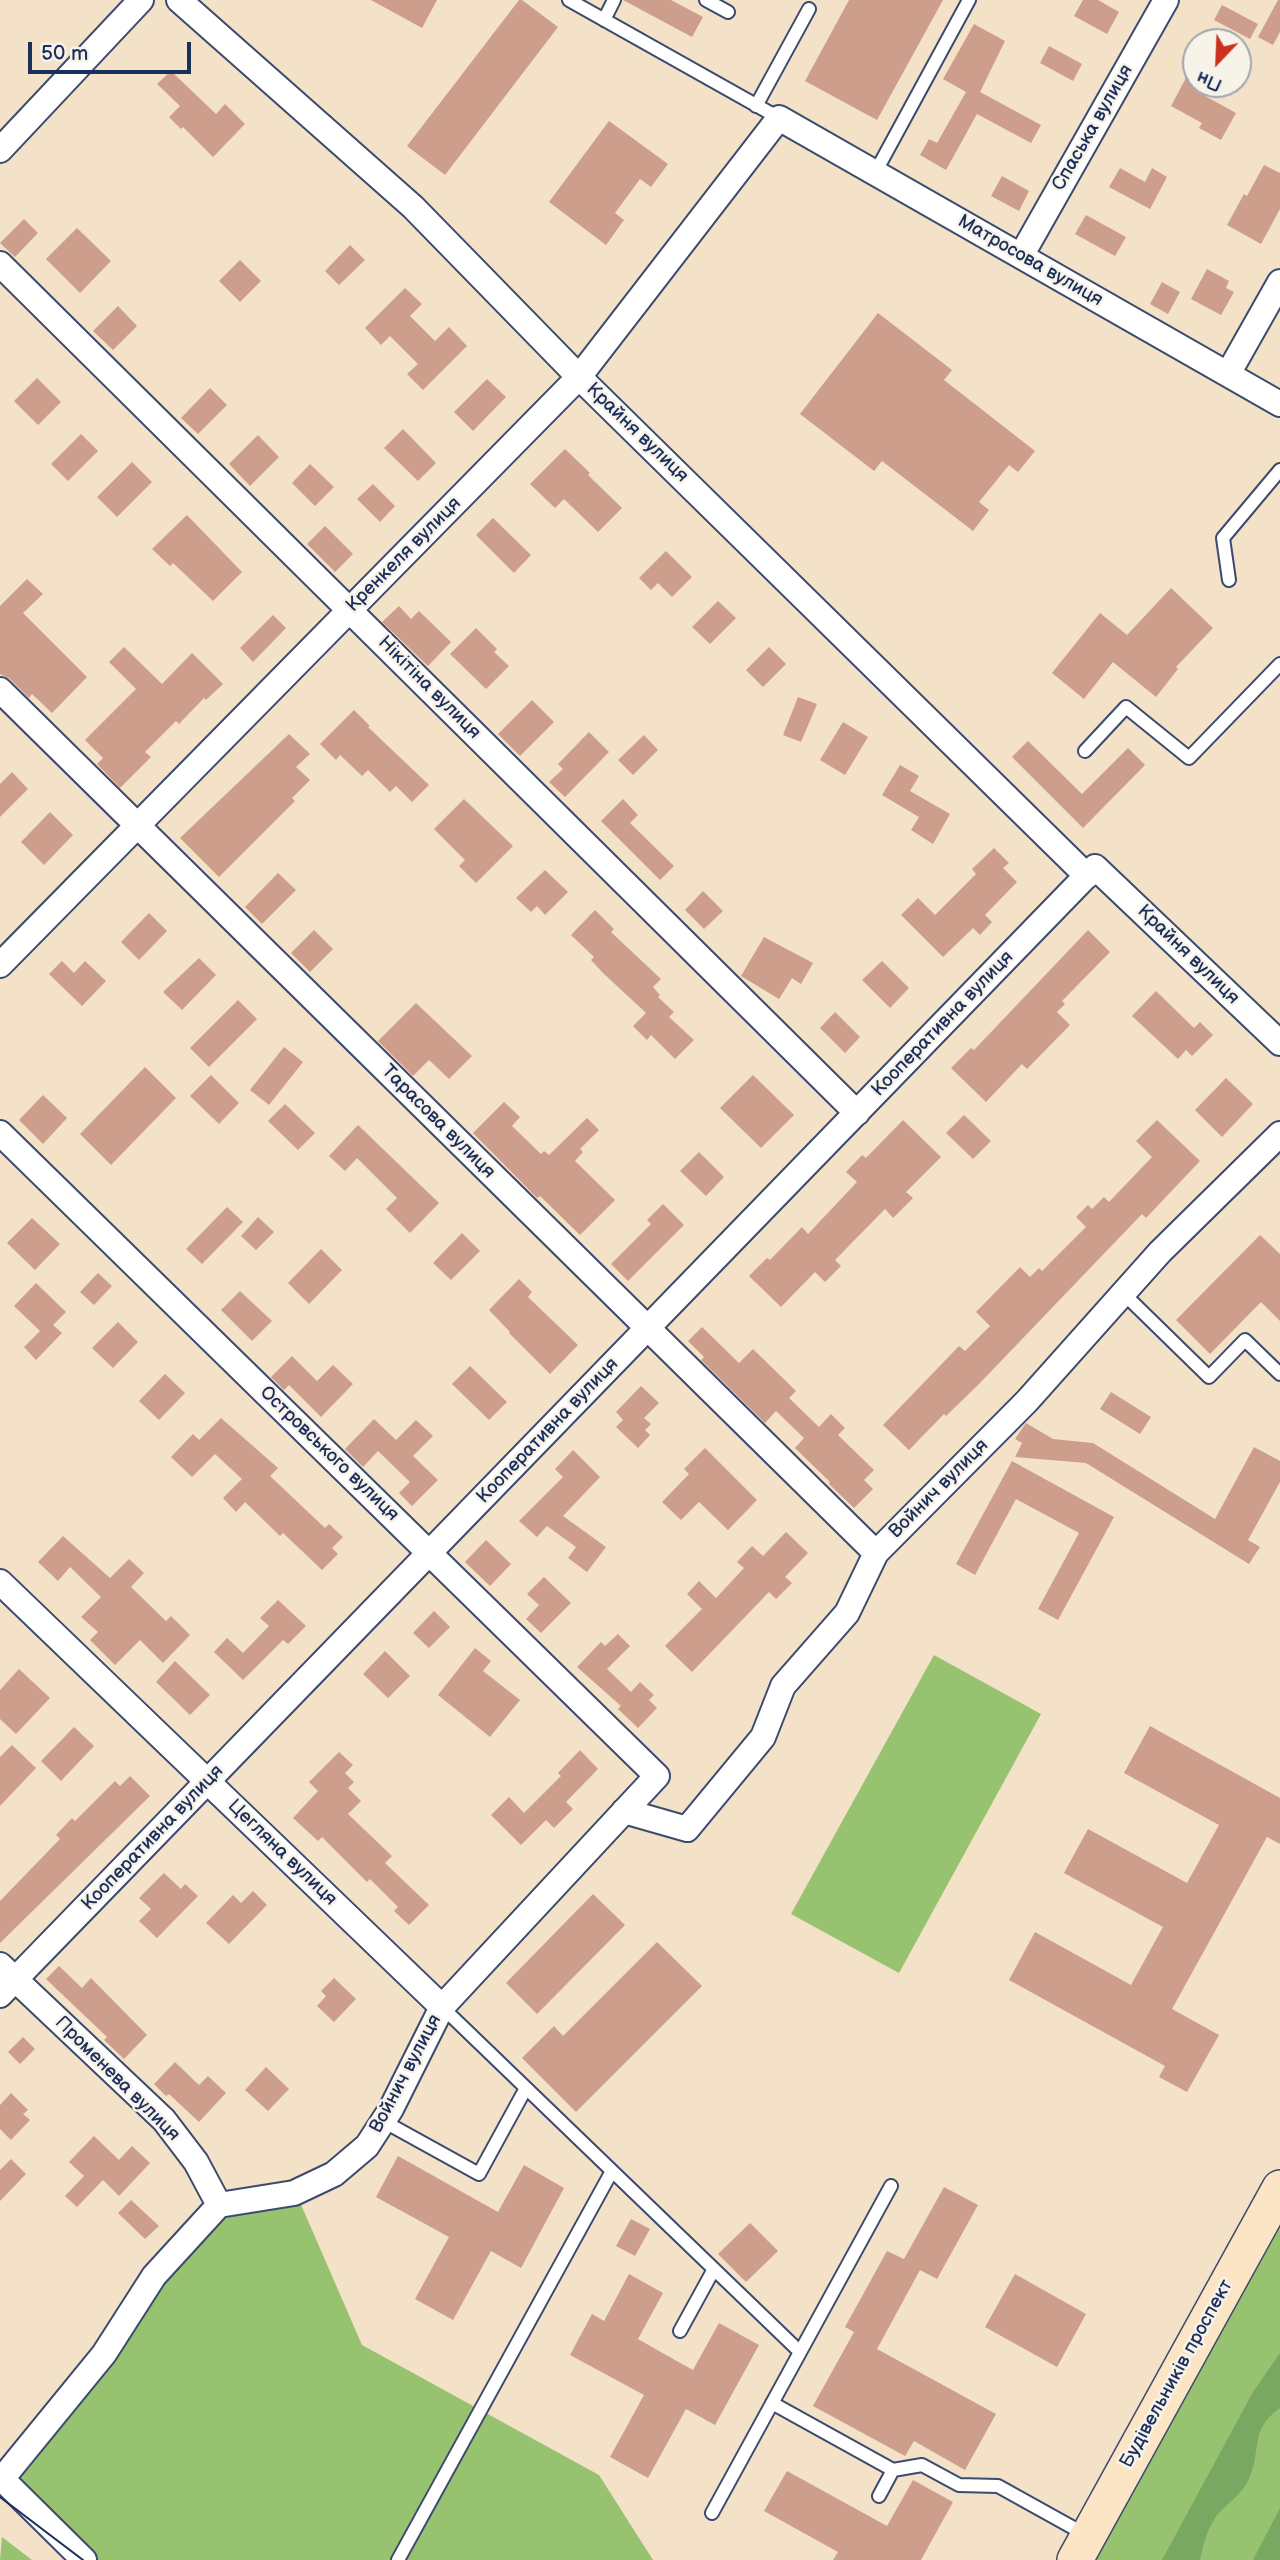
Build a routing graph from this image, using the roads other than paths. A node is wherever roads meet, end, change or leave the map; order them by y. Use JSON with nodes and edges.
{"nodes":[{"id":1,"x":141,"y":0,"type":"edge"},
{"id":2,"x":179,"y":0,"type":"edge"},
{"id":3,"x":569,"y":0,"type":"edge"},
{"id":4,"x":614,"y":0,"type":"edge"},
{"id":5,"x":706,"y":0,"type":"edge"},
{"id":6,"x":969,"y":0,"type":"edge"},
{"id":7,"x":1166,"y":0,"type":"edge"},
{"id":8,"x":809,"y":9,"type":"dead end"},
{"id":9,"x":728,"y":12,"type":"dead end"},
{"id":10,"x":604,"y":20,"type":"junction"},
{"id":11,"x":756,"y":106,"type":"junction"},
{"id":12,"x":779,"y":118,"type":"junction"},
{"id":13,"x":0,"y":150,"type":"edge"},
{"id":14,"x":875,"y":173,"type":"junction"},
{"id":15,"x":1021,"y":256,"type":"junction"},
{"id":16,"x":0,"y":264,"type":"edge"},
{"id":17,"x":1280,"y":282,"type":"edge"},
{"id":18,"x":1228,"y":374,"type":"junction"},
{"id":19,"x":579,"y":377,"type":"junction"},
{"id":20,"x":1280,"y":404,"type":"edge"},
{"id":21,"x":1280,"y":470,"type":"edge"},
{"id":22,"x":1229,"y":580,"type":"dead end"},
{"id":23,"x":349,"y":610,"type":"junction"},
{"id":24,"x":1280,"y":664,"type":"edge"},
{"id":25,"x":0,"y":690,"type":"edge"},
{"id":26,"x":1085,"y":751,"type":"dead end"},
{"id":27,"x":137,"y":826,"type":"junction"},
{"id":28,"x":1091,"y":871,"type":"junction"},
{"id":29,"x":0,"y":965,"type":"edge"},
{"id":30,"x":1280,"y":1043,"type":"edge"},
{"id":31,"x":857,"y":1112,"type":"junction"},
{"id":32,"x":0,"y":1133,"type":"edge"},
{"id":33,"x":1280,"y":1133,"type":"edge"},
{"id":34,"x":1123,"y":1293,"type":"junction"},
{"id":35,"x":648,"y":1328,"type":"junction"},
{"id":36,"x":1280,"y":1374,"type":"edge"},
{"id":37,"x":429,"y":1553,"type":"junction"},
{"id":38,"x":876,"y":1553,"type":"junction"},
{"id":39,"x":0,"y":1582,"type":"edge"},
{"id":40,"x":657,"y":1776,"type":"joint"},
{"id":41,"x":207,"y":1781,"type":"junction"},
{"id":42,"x":624,"y":1811,"type":"junction"},
{"id":43,"x":5,"y":1979,"type":"edge"},
{"id":44,"x":442,"y":2007,"type":"junction"},
{"id":45,"x":526,"y":2088,"type":"junction"},
{"id":46,"x":383,"y":2121,"type":"junction"},
{"id":47,"x":612,"y":2171,"type":"junction"},
{"id":48,"x":891,"y":2186,"type":"dead end"},
{"id":49,"x":1280,"y":2188,"type":"edge"},
{"id":50,"x":219,"y":2205,"type":"junction"},
{"id":51,"x":714,"y":2269,"type":"junction"},
{"id":52,"x":680,"y":2331,"type":"dead end"},
{"id":53,"x":800,"y":2352,"type":"junction"},
{"id":54,"x":772,"y":2403,"type":"junction"},
{"id":55,"x":893,"y":2470,"type":"junction"},
{"id":56,"x":1,"y":2478,"type":"edge"},
{"id":57,"x":879,"y":2496,"type":"dead end"},
{"id":58,"x":712,"y":2513,"type":"dead end"},
{"id":59,"x":1081,"y":2548,"type":"edge"},
{"id":60,"x":84,"y":2560,"type":"edge"},
{"id":61,"x":398,"y":2560,"type":"edge"}],
"edges":[{"from":1,"to":13,"type":"street"},
{"from":2,"to":19,"type":"street","name":"Крайня вулиця"},
{"from":3,"to":10,"type":"lane"},
{"from":4,"to":10,"type":"lane"},
{"from":5,"to":9,"type":"lane"},
{"from":6,"to":14,"type":"lane"},
{"from":7,"to":15,"type":"street","name":"Спаська вулиця"},
{"from":8,"to":11,"type":"lane"},
{"from":10,"to":11,"type":"lane"},
{"from":11,"to":12,"type":"lane"},
{"from":12,"to":14,"type":"street","name":"Матросова вулиця"},
{"from":12,"to":19,"type":"street","name":"Кренкеля вулиця"},
{"from":14,"to":15,"type":"street","name":"Матросова вулиця"},
{"from":15,"to":18,"type":"street","name":"Матросова вулиця"},
{"from":16,"to":23,"type":"street","name":"Нікітіна вулиця"},
{"from":17,"to":18,"type":"street"},
{"from":18,"to":20,"type":"street","name":"Матросова вулиця"},
{"from":19,"to":23,"type":"street","name":"Кренкеля вулиця"},
{"from":19,"to":28,"type":"street","name":"Крайня вулиця"},
{"from":21,"to":22,"type":"lane"},
{"from":23,"to":27,"type":"street","name":"Кренкеля вулиця"},
{"from":23,"to":31,"type":"street","name":"Нікітіна вулиця"},
{"from":24,"to":26,"type":"lane"},
{"from":25,"to":27,"type":"street","name":"Тарасова вулиця"},
{"from":27,"to":29,"type":"street","name":"Кренкеля вулиця"},
{"from":27,"to":35,"type":"street","name":"Тарасова вулиця"},
{"from":28,"to":30,"type":"street","name":"Крайня вулиця"},
{"from":28,"to":31,"type":"street","name":"Кооперативна вулиця"},
{"from":31,"to":35,"type":"street","name":"Кооперативна вулиця"},
{"from":32,"to":37,"type":"street","name":"Островського вулиця"},
{"from":33,"to":34,"type":"street","name":"Войнич вулиця"},
{"from":34,"to":36,"type":"lane"},
{"from":34,"to":38,"type":"street","name":"Войнич вулиця"},
{"from":35,"to":37,"type":"street","name":"Кооперативна вулиця"},
{"from":35,"to":38,"type":"street","name":"Тарасова вулиця"},
{"from":37,"to":40,"type":"street","name":"Островського вулиця"},
{"from":37,"to":41,"type":"street","name":"Кооперативна вулиця"},
{"from":38,"to":42,"type":"street","name":"Войнич вулиця"},
{"from":39,"to":41,"type":"street","name":"Цегляна вулиця"},
{"from":40,"to":42,"type":"street","name":"Войнич вулиця"},
{"from":41,"to":43,"type":"street","name":"Кооперативна вулиця"},
{"from":41,"to":44,"type":"street","name":"Цегляна вулиця"},
{"from":42,"to":44,"type":"street","name":"Войнич вулиця"},
{"from":43,"to":50,"type":"street","name":"Променева вулиця"},
{"from":44,"to":45,"type":"lane"},
{"from":44,"to":46,"type":"street","name":"Войнич вулиця"},
{"from":45,"to":46,"type":"lane"},
{"from":45,"to":47,"type":"lane"},
{"from":46,"to":50,"type":"street","name":"Войнич вулиця"},
{"from":47,"to":51,"type":"lane"},
{"from":47,"to":61,"type":"lane"},
{"from":48,"to":53,"type":"lane"},
{"from":49,"to":59,"type":"main road","name":"Будівельників проспект"},
{"from":50,"to":56,"type":"street"},
{"from":51,"to":52,"type":"lane"},
{"from":51,"to":53,"type":"lane"},
{"from":53,"to":54,"type":"lane"},
{"from":54,"to":55,"type":"lane"},
{"from":54,"to":58,"type":"lane"},
{"from":55,"to":57,"type":"lane"},
{"from":55,"to":59,"type":"lane"},
{"from":56,"to":60,"type":"street"}]}
